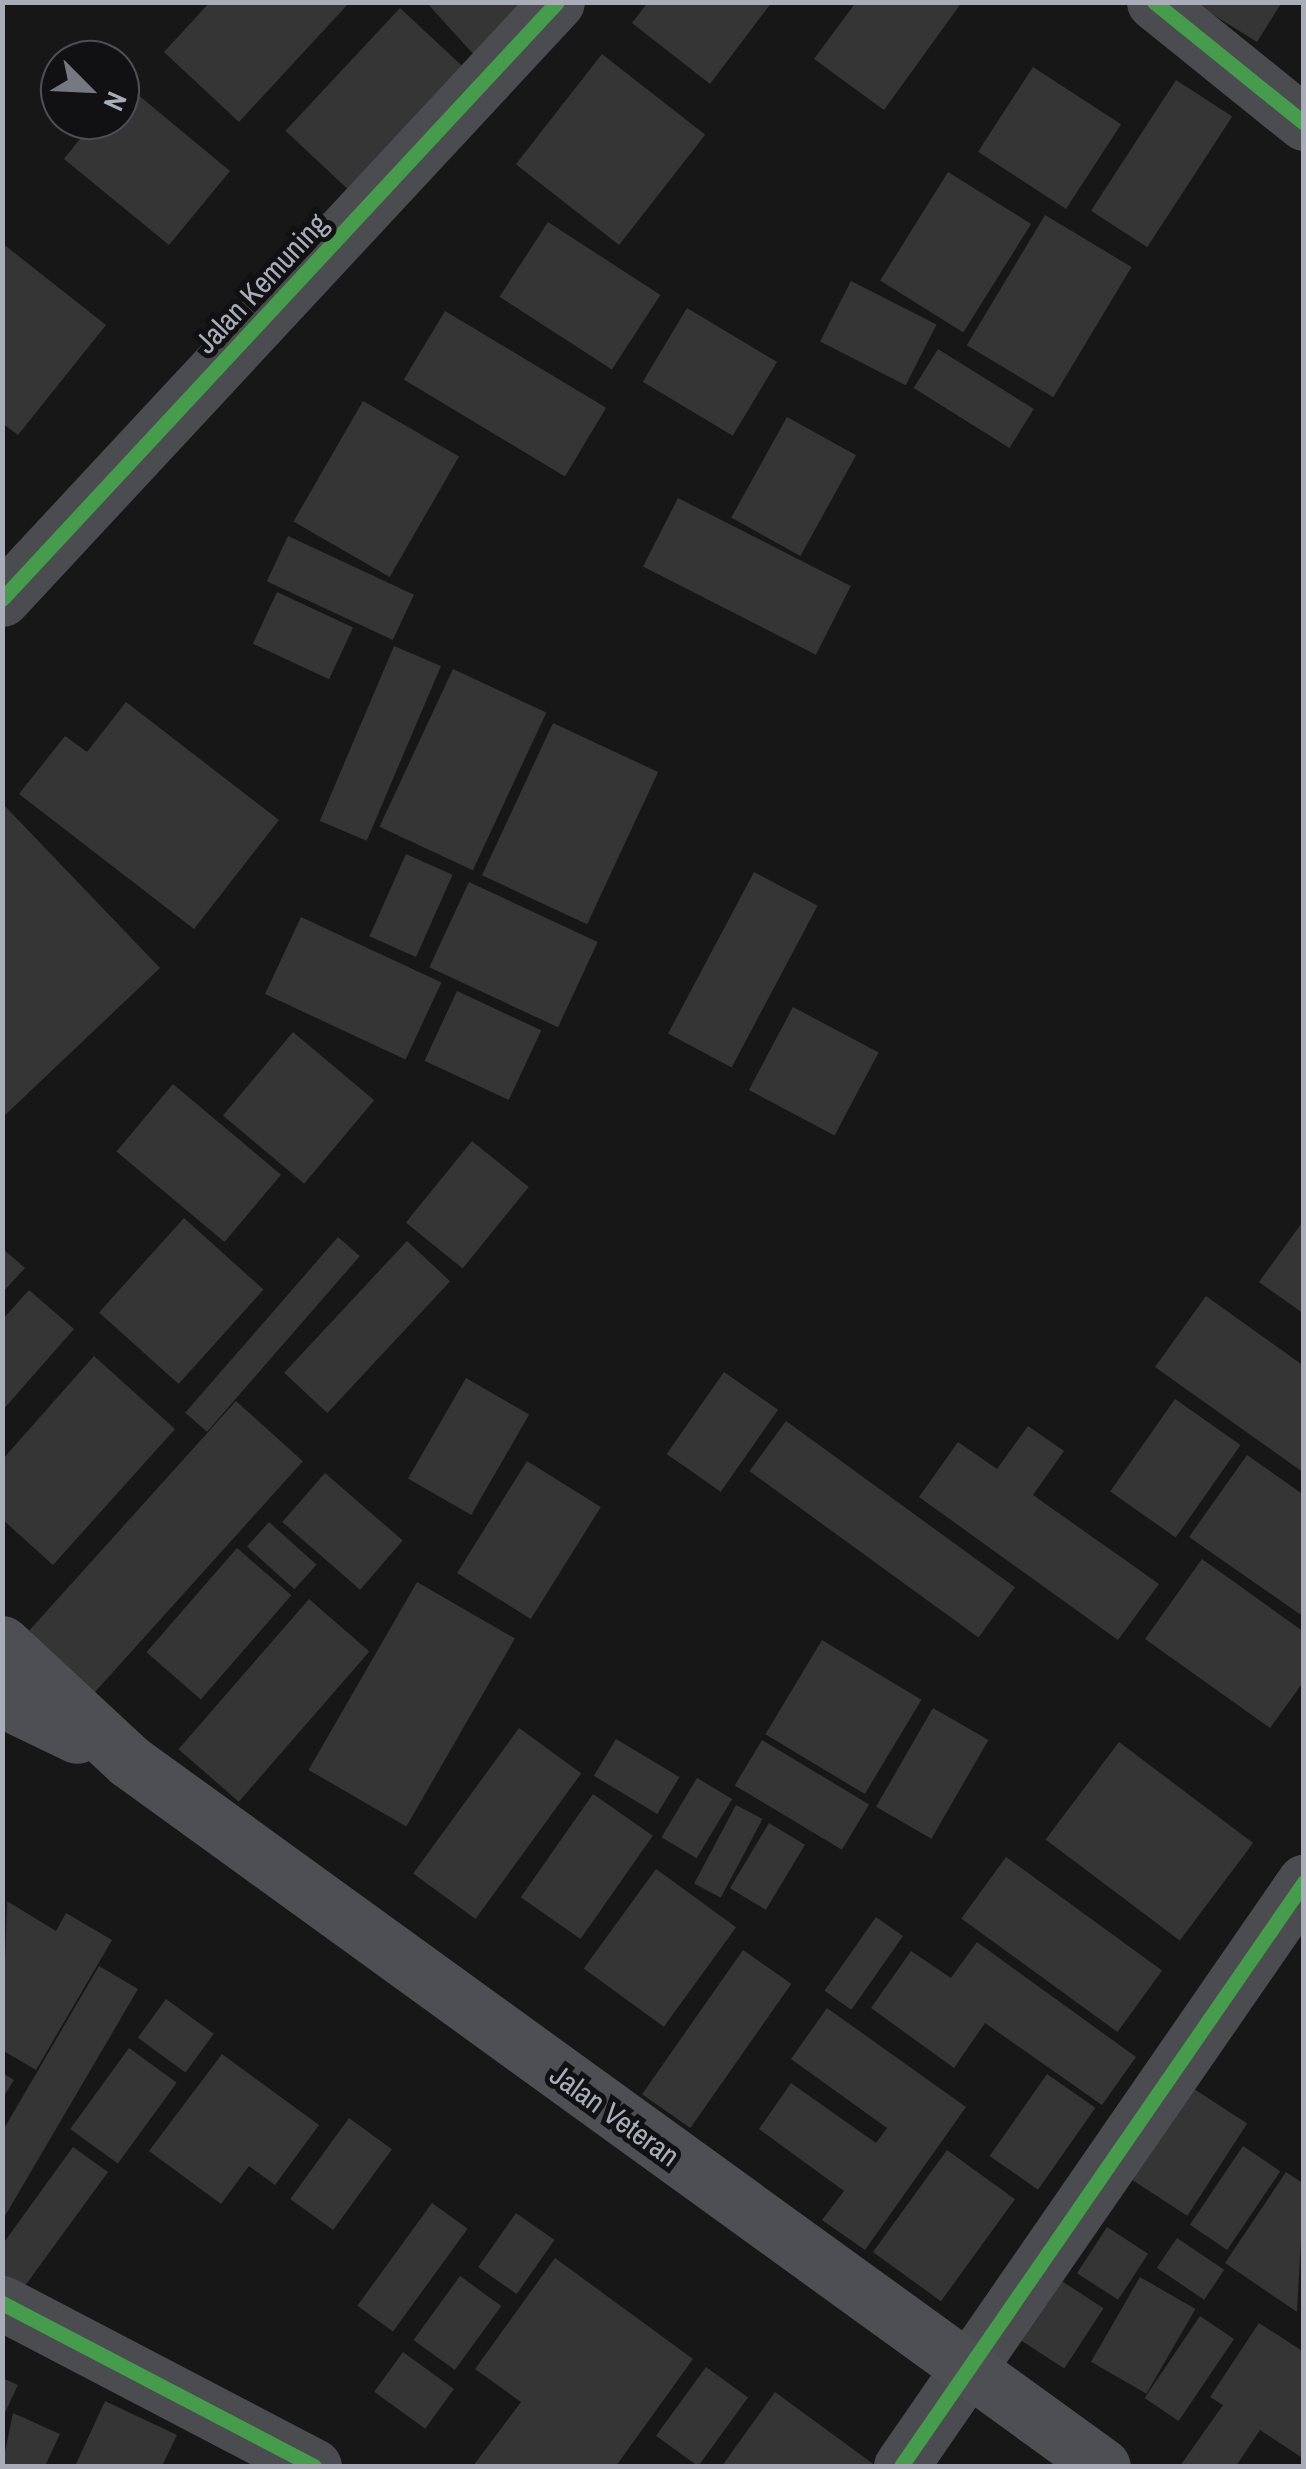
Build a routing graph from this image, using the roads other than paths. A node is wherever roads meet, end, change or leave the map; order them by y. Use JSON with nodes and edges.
{"nodes":[{"id":1,"x":557,"y":2,"type":"edge"},
{"id":2,"x":1154,"y":2,"type":"edge"},
{"id":3,"x":1304,"y":123,"type":"edge"},
{"id":4,"x":2,"y":600,"type":"edge"},
{"id":5,"x":2,"y":1643,"type":"edge"},
{"id":6,"x":2,"y":1700,"type":"edge"},
{"id":7,"x":129,"y":1761,"type":"junction"},
{"id":8,"x":1304,"y":1882,"type":"edge"},
{"id":9,"x":2,"y":2303,"type":"edge"},
{"id":10,"x":968,"y":2372,"type":"junction"},
{"id":11,"x":314,"y":2466,"type":"edge"},
{"id":12,"x":901,"y":2466,"type":"edge"},
{"id":13,"x":1103,"y":2466,"type":"edge"}],
"edges":[{"from":1,"to":4,"type":"street","name":"Jalan Kemuning"},
{"from":2,"to":3,"type":"street"},
{"from":5,"to":7,"type":"main road","name":"Jalan Veteran"},
{"from":6,"to":7,"type":"main road","name":"Jalan Veteran"},
{"from":7,"to":10,"type":"main road","name":"Jalan Veteran"},
{"from":8,"to":10,"type":"street"},
{"from":9,"to":11,"type":"street"},
{"from":10,"to":12,"type":"street"},
{"from":10,"to":13,"type":"main road","name":"Jalan Veteran"}]}
